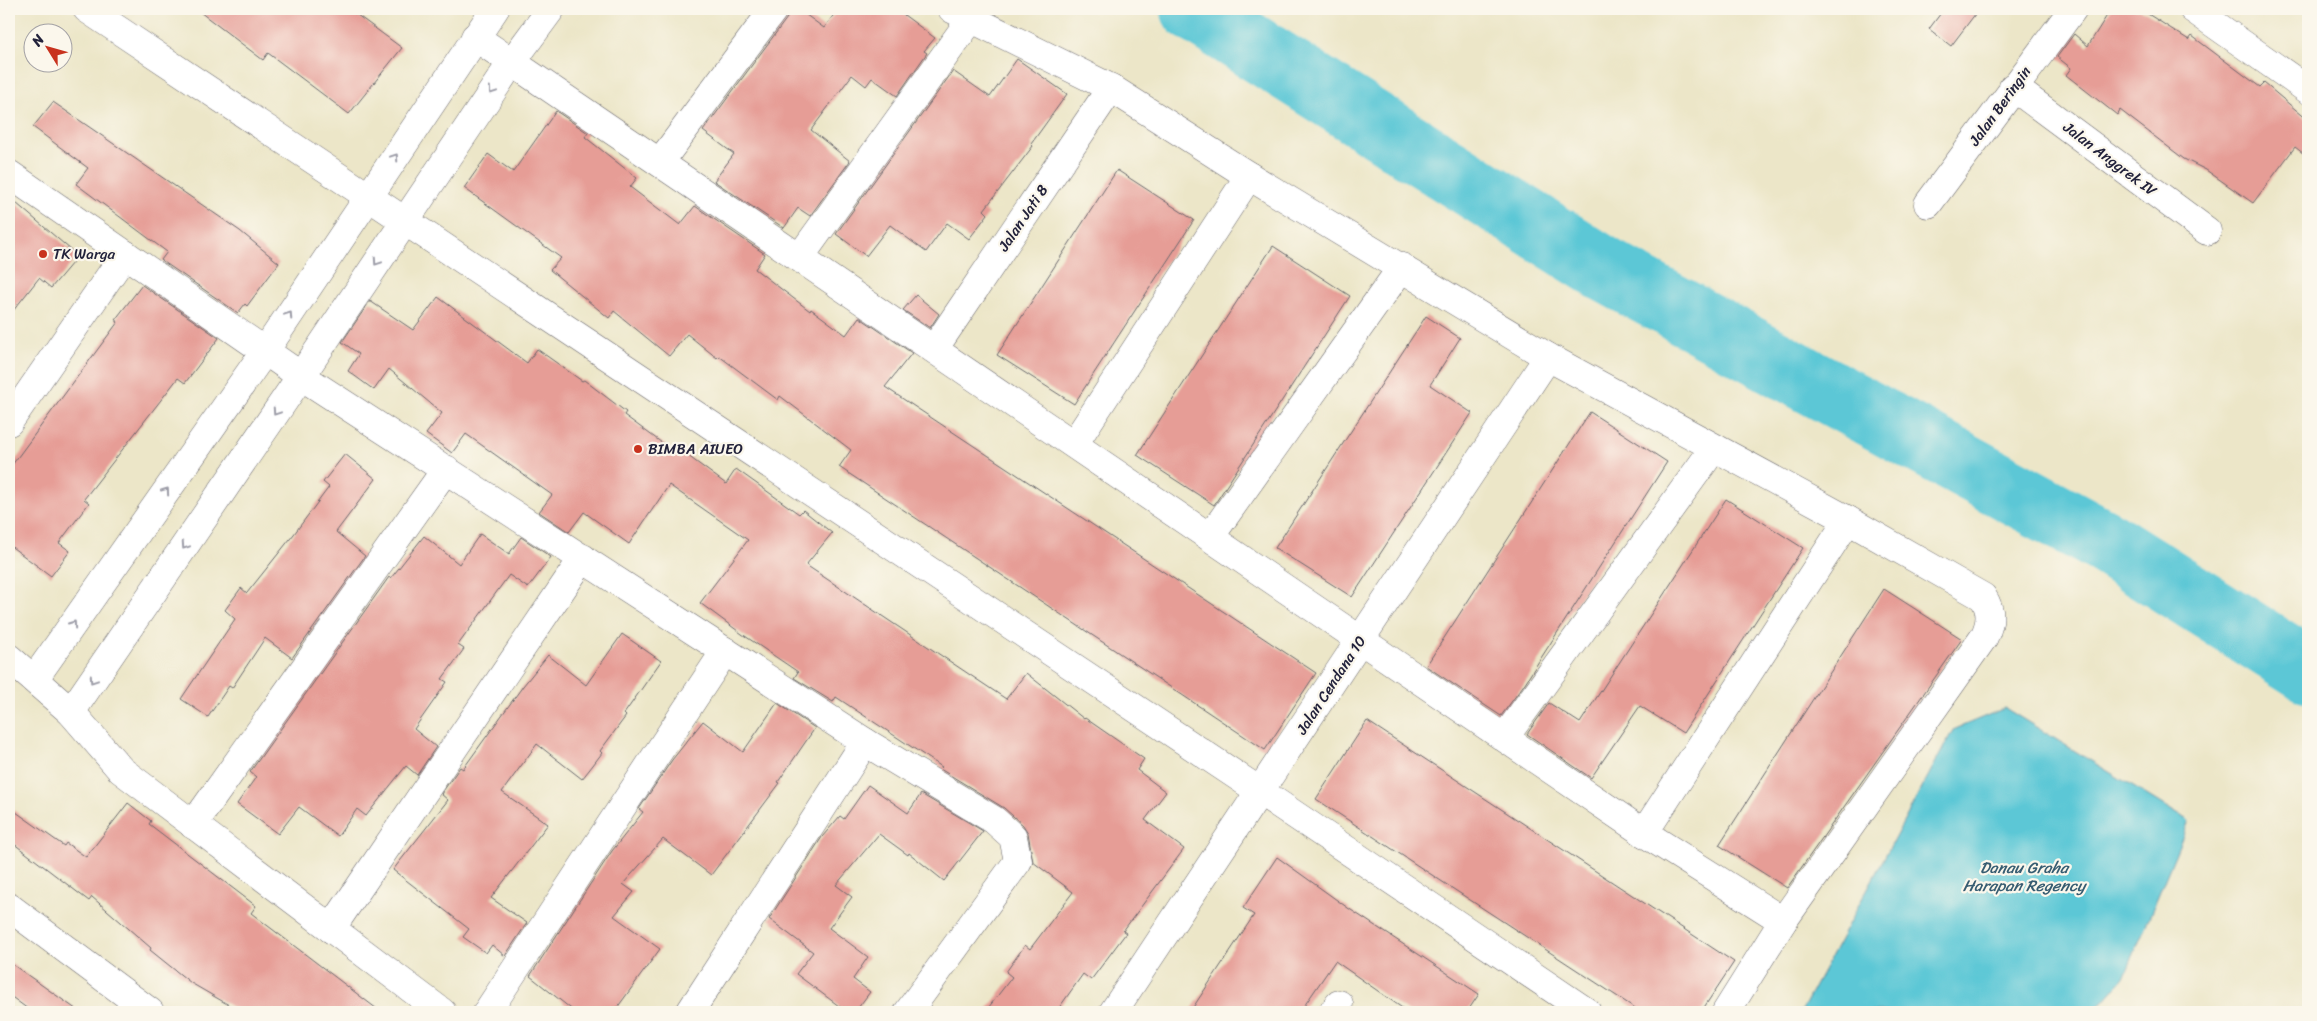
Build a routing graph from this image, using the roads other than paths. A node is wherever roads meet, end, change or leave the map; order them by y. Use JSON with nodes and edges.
{"nodes":[{"id":1,"x":87,"y":9,"type":"edge"},
{"id":2,"x":495,"y":9,"type":"edge"},
{"id":3,"x":551,"y":9,"type":"edge"},
{"id":4,"x":774,"y":9,"type":"edge"},
{"id":5,"x":2073,"y":9,"type":"edge"},
{"id":6,"x":2193,"y":9,"type":"edge"},
{"id":7,"x":962,"y":14,"type":"edge"},
{"id":8,"x":475,"y":37,"type":"junction"},
{"id":9,"x":512,"y":62,"type":"junction"},
{"id":10,"x":2013,"y":87,"type":"junction"},
{"id":11,"x":1111,"y":88,"type":"junction"},
{"id":12,"x":2308,"y":90,"type":"edge"},
{"id":13,"x":660,"y":162,"type":"junction"},
{"id":14,"x":9,"y":174,"type":"edge"},
{"id":15,"x":1249,"y":176,"type":"junction"},
{"id":16,"x":368,"y":197,"type":"junction"},
{"id":17,"x":1928,"y":204,"type":"dead end"},
{"id":18,"x":404,"y":222,"type":"junction"},
{"id":19,"x":2207,"y":232,"type":"dead end"},
{"id":20,"x":125,"y":254,"type":"junction"},
{"id":21,"x":800,"y":258,"type":"junction"},
{"id":22,"x":1402,"y":266,"type":"junction"},
{"id":23,"x":934,"y":349,"type":"junction"},
{"id":24,"x":265,"y":350,"type":"junction"},
{"id":25,"x":1548,"y":357,"type":"junction"},
{"id":26,"x":301,"y":376,"type":"junction"},
{"id":27,"x":9,"y":422,"type":"edge"},
{"id":28,"x":1074,"y":444,"type":"junction"},
{"id":29,"x":1714,"y":448,"type":"junction"},
{"id":30,"x":446,"y":469,"type":"junction"},
{"id":31,"x":1848,"y":520,"type":"junction"},
{"id":32,"x":1210,"y":537,"type":"junction"},
{"id":33,"x":583,"y":558,"type":"junction"},
{"id":34,"x":1361,"y":639,"type":"junction"},
{"id":35,"x":726,"y":651,"type":"junction"},
{"id":36,"x":9,"y":658,"type":"edge"},
{"id":37,"x":34,"y":678,"type":"junction"},
{"id":38,"x":71,"y":712,"type":"junction"},
{"id":39,"x":1505,"y":737,"type":"junction"},
{"id":40,"x":865,"y":742,"type":"junction"},
{"id":41,"x":1261,"y":792,"type":"junction"},
{"id":42,"x":192,"y":824,"type":"junction"},
{"id":43,"x":1644,"y":833,"type":"junction"},
{"id":44,"x":9,"y":907,"type":"edge"},
{"id":45,"x":1784,"y":921,"type":"junction"},
{"id":46,"x":331,"y":929,"type":"junction"},
{"id":47,"x":150,"y":1012,"type":"edge"},
{"id":48,"x":442,"y":1012,"type":"edge"},
{"id":49,"x":487,"y":1012,"type":"edge"},
{"id":50,"x":690,"y":1012,"type":"edge"},
{"id":51,"x":908,"y":1012,"type":"edge"},
{"id":52,"x":1113,"y":1012,"type":"edge"},
{"id":53,"x":1587,"y":1012,"type":"edge"},
{"id":54,"x":1726,"y":1012,"type":"edge"}],
"edges":[{"from":1,"to":16,"type":"street"},
{"from":2,"to":8,"type":"street"},
{"from":3,"to":9,"type":"street"},
{"from":4,"to":13,"type":"street"},
{"from":5,"to":10,"type":"street","name":"Jalan Beringin"},
{"from":6,"to":12,"type":"street"},
{"from":7,"to":11,"type":"street"},
{"from":7,"to":21,"type":"street"},
{"from":8,"to":9,"type":"street"},
{"from":16,"to":8,"type":"street","one_way":true},
{"from":9,"to":13,"type":"street"},
{"from":9,"to":18,"type":"street","one_way":true},
{"from":10,"to":17,"type":"street","name":"Jalan Beringin"},
{"from":10,"to":19,"type":"street","name":"Jalan Anggrek IV"},
{"from":11,"to":15,"type":"street"},
{"from":11,"to":23,"type":"street","name":"Jalan Jati 8"},
{"from":13,"to":21,"type":"street"},
{"from":14,"to":20,"type":"street"},
{"from":15,"to":22,"type":"street"},
{"from":15,"to":28,"type":"street"},
{"from":16,"to":18,"type":"street"},
{"from":24,"to":16,"type":"street","one_way":true},
{"from":18,"to":26,"type":"street","one_way":true},
{"from":18,"to":41,"type":"street"},
{"from":20,"to":24,"type":"street"},
{"from":20,"to":27,"type":"street"},
{"from":21,"to":23,"type":"street"},
{"from":22,"to":25,"type":"street"},
{"from":22,"to":32,"type":"street"},
{"from":23,"to":28,"type":"street"},
{"from":24,"to":26,"type":"street"},
{"from":37,"to":24,"type":"street","one_way":true},
{"from":25,"to":29,"type":"street"},
{"from":25,"to":34,"type":"street","name":"Jalan Cendana 10"},
{"from":26,"to":30,"type":"street"},
{"from":26,"to":38,"type":"street","one_way":true},
{"from":28,"to":32,"type":"street"},
{"from":29,"to":31,"type":"street"},
{"from":29,"to":39,"type":"street"},
{"from":30,"to":33,"type":"street"},
{"from":30,"to":42,"type":"street"},
{"from":31,"to":43,"type":"street"},
{"from":31,"to":45,"type":"street"},
{"from":32,"to":34,"type":"street"},
{"from":33,"to":35,"type":"street"},
{"from":33,"to":46,"type":"street"},
{"from":34,"to":39,"type":"street"},
{"from":34,"to":41,"type":"street","name":"Jalan Cendana 10"},
{"from":35,"to":40,"type":"street"},
{"from":35,"to":49,"type":"street"},
{"from":36,"to":37,"type":"street"},
{"from":37,"to":38,"type":"street"},
{"from":38,"to":42,"type":"street"},
{"from":39,"to":43,"type":"street"},
{"from":40,"to":50,"type":"street"},
{"from":40,"to":51,"type":"street"},
{"from":41,"to":52,"type":"street","name":"Jalan Cendana 10"},
{"from":41,"to":53,"type":"street"},
{"from":42,"to":46,"type":"street"},
{"from":43,"to":45,"type":"street"},
{"from":44,"to":47,"type":"street"},
{"from":45,"to":54,"type":"street"},
{"from":46,"to":48,"type":"street"}]}
